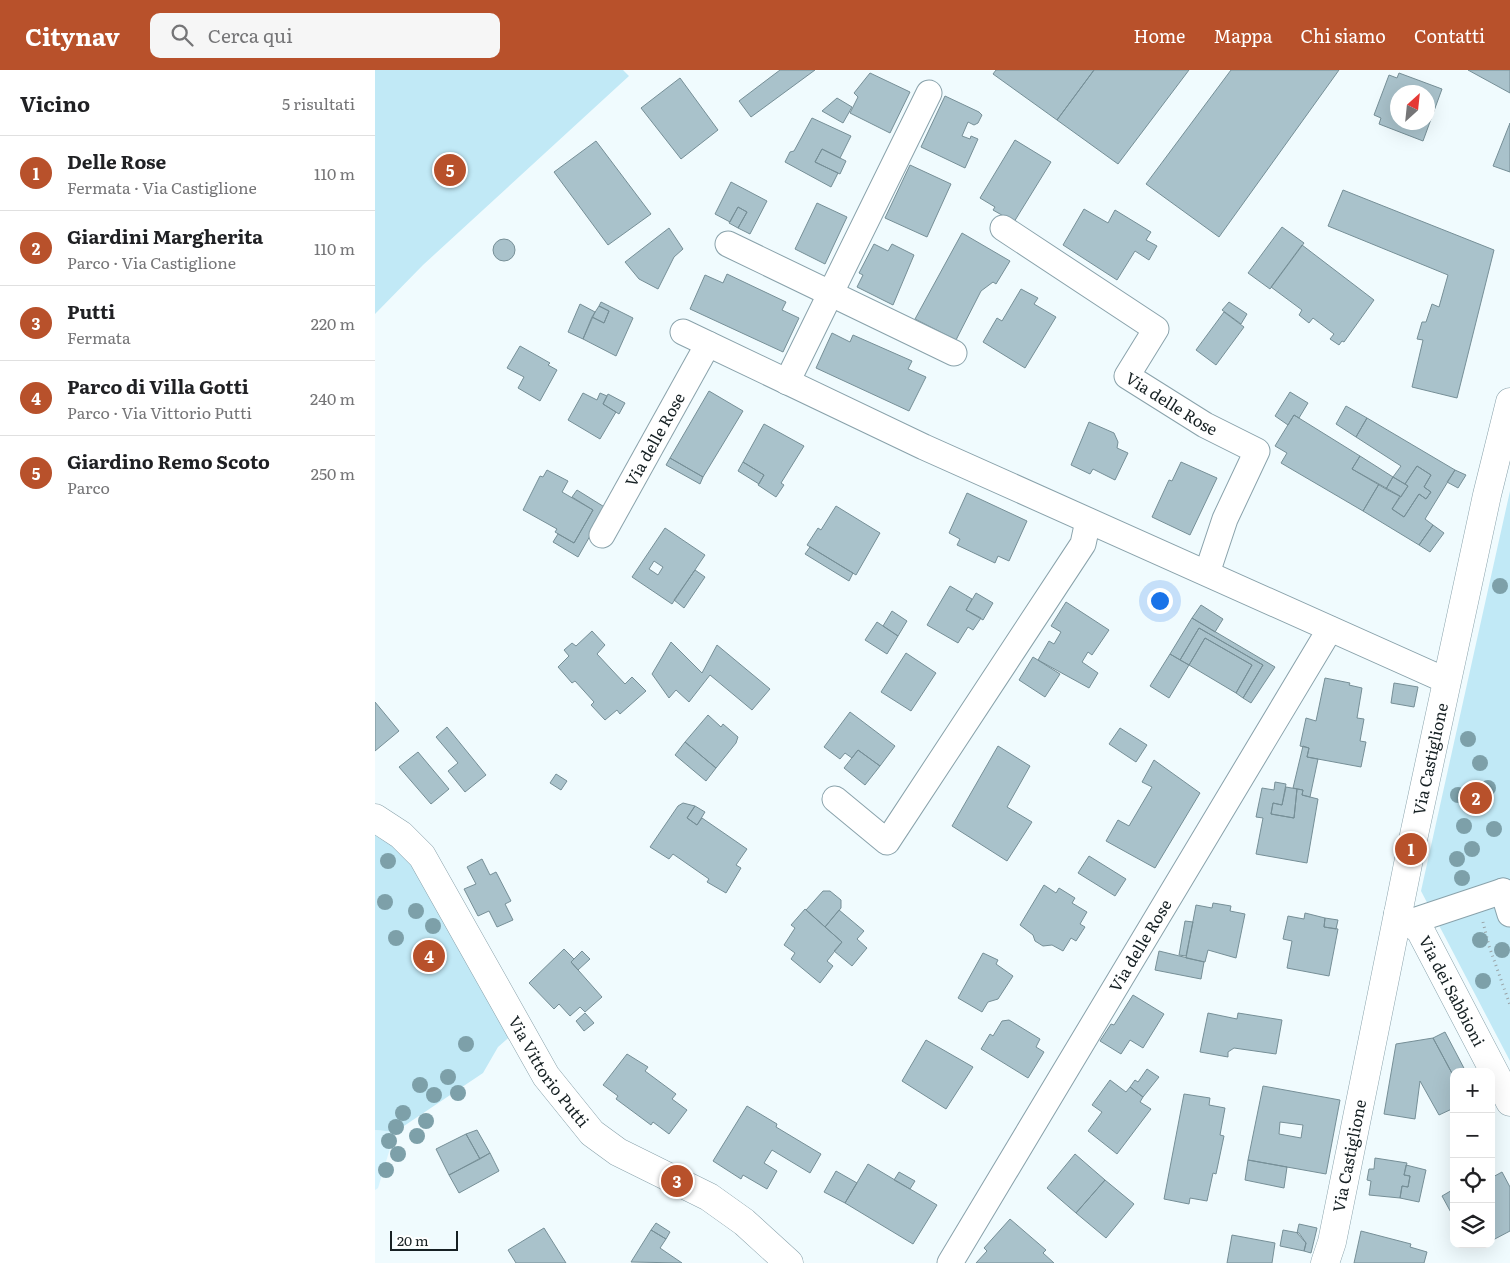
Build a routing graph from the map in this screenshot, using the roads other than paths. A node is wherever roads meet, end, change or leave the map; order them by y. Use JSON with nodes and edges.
{"nodes":[{"id":1,"x":929,"y":93,"type":"dead end"},
{"id":2,"x":1003,"y":228,"type":"dead end"},
{"id":3,"x":728,"y":244,"type":"dead end"},
{"id":4,"x":830,"y":294,"type":"junction"},
{"id":5,"x":683,"y":332,"type":"dead end"},
{"id":6,"x":708,"y":344,"type":"junction"},
{"id":7,"x":954,"y":353,"type":"dead end"},
{"id":8,"x":787,"y":382,"type":"junction"},
{"id":9,"x":1510,"y":402,"type":"edge"},
{"id":10,"x":1088,"y":521,"type":"junction"},
{"id":11,"x":602,"y":535,"type":"dead end"},
{"id":12,"x":1207,"y":573,"type":"junction"},
{"id":13,"x":1330,"y":628,"type":"junction"},
{"id":14,"x":1447,"y":681,"type":"junction"},
{"id":15,"x":835,"y":799,"type":"dead end"},
{"id":16,"x":375,"y":818,"type":"edge"},
{"id":17,"x":1508,"y":893,"type":"edge"},
{"id":18,"x":1404,"y":918,"type":"junction"},
{"id":19,"x":1510,"y":1102,"type":"edge"},
{"id":20,"x":789,"y":1263,"type":"edge"},
{"id":21,"x":951,"y":1263,"type":"edge"},
{"id":22,"x":1325,"y":1263,"type":"edge"}],
"edges":[{"from":1,"to":4,"type":"street"},
{"from":2,"to":12,"type":"street","name":"Via delle Rose"},
{"from":3,"to":4,"type":"street"},
{"from":4,"to":7,"type":"street"},
{"from":4,"to":8,"type":"street"},
{"from":5,"to":6,"type":"street"},
{"from":6,"to":8,"type":"street"},
{"from":6,"to":11,"type":"street","name":"Via delle Rose"},
{"from":8,"to":10,"type":"street"},
{"from":9,"to":14,"type":"street","name":"Via Castiglione"},
{"from":10,"to":12,"type":"street"},
{"from":10,"to":15,"type":"street"},
{"from":12,"to":13,"type":"street"},
{"from":13,"to":14,"type":"street"},
{"from":13,"to":21,"type":"street","name":"Via delle Rose"},
{"from":14,"to":18,"type":"street","name":"Via Castiglione"},
{"from":16,"to":20,"type":"street","name":"Via Vittorio Putti"},
{"from":17,"to":18,"type":"street"},
{"from":18,"to":19,"type":"street","name":"Via dei Sabbioni"},
{"from":18,"to":22,"type":"street","name":"Via Castiglione"}]}
